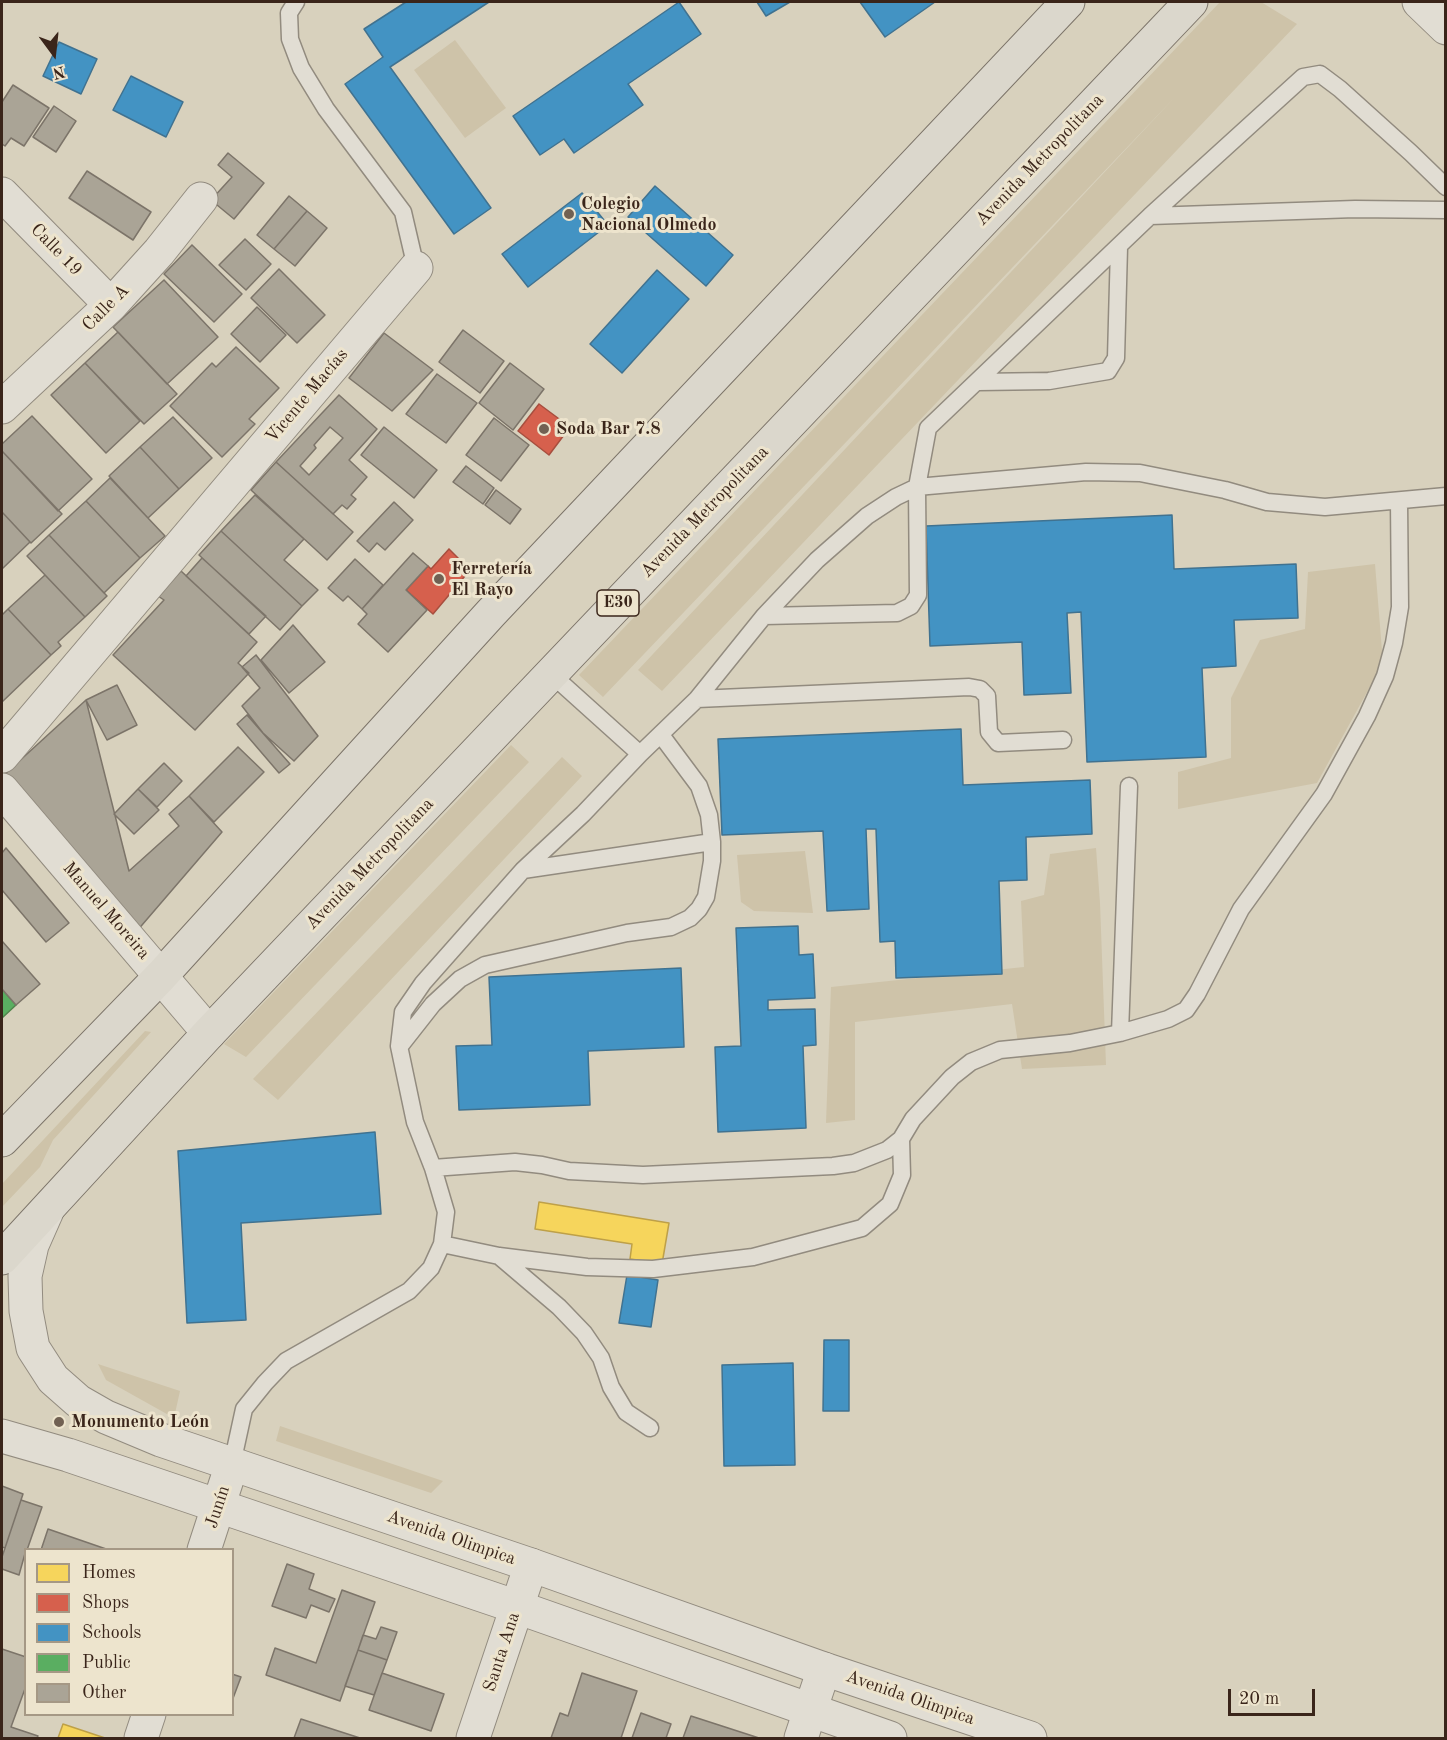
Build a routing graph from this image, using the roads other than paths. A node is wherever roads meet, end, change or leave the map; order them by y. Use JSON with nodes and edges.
{"nodes":[{"id":1,"x":296,"y":2,"type":"edge"},
{"id":2,"x":1068,"y":2,"type":"edge"},
{"id":3,"x":1191,"y":2,"type":"edge"},
{"id":4,"x":1419,"y":2,"type":"edge"},
{"id":5,"x":1446,"y":28,"type":"edge"},
{"id":6,"x":1446,"y":187,"type":"edge"},
{"id":7,"x":2,"y":194,"type":"edge"},
{"id":8,"x":201,"y":199,"type":"dead end"},
{"id":9,"x":1446,"y":210,"type":"edge"},
{"id":10,"x":1150,"y":216,"type":"junction"},
{"id":11,"x":1119,"y":248,"type":"junction"},
{"id":12,"x":416,"y":268,"type":"joint"},
{"id":13,"x":111,"y":306,"type":"junction"},
{"id":14,"x":978,"y":382,"type":"junction"},
{"id":15,"x":2,"y":407,"type":"edge"},
{"id":16,"x":917,"y":487,"type":"junction"},
{"id":17,"x":1446,"y":496,"type":"edge"},
{"id":18,"x":1399,"y":501,"type":"junction"},
{"id":19,"x":764,"y":616,"type":"junction"},
{"id":20,"x":550,"y":673,"type":"junction"},
{"id":21,"x":697,"y":699,"type":"junction"},
{"id":22,"x":661,"y":735,"type":"junction"},
{"id":23,"x":1063,"y":740,"type":"dead end"},
{"id":24,"x":640,"y":754,"type":"junction"},
{"id":25,"x":2,"y":756,"type":"edge"},
{"id":26,"x":1130,"y":786,"type":"dead end"},
{"id":27,"x":2,"y":790,"type":"edge"},
{"id":28,"x":712,"y":842,"type":"junction"},
{"id":29,"x":523,"y":870,"type":"junction"},
{"id":30,"x":161,"y":976,"type":"junction"},
{"id":31,"x":209,"y":1033,"type":"junction"},
{"id":32,"x":1120,"y":1033,"type":"junction"},
{"id":33,"x":399,"y":1046,"type":"junction"},
{"id":34,"x":900,"y":1139,"type":"junction"},
{"id":35,"x":2,"y":1140,"type":"edge"},
{"id":36,"x":433,"y":1167,"type":"junction"},
{"id":37,"x":48,"y":1208,"type":"junction"},
{"id":38,"x":442,"y":1244,"type":"junction"},
{"id":39,"x":499,"y":1256,"type":"junction"},
{"id":40,"x":2,"y":1257,"type":"edge"},
{"id":41,"x":2,"y":1279,"type":"edge"},
{"id":42,"x":650,"y":1428,"type":"dead end"},
{"id":43,"x":2,"y":1436,"type":"edge"},
{"id":44,"x":232,"y":1464,"type":"junction"},
{"id":45,"x":218,"y":1507,"type":"junction"},
{"id":46,"x":205,"y":1548,"type":"edge"},
{"id":47,"x":531,"y":1565,"type":"junction"},
{"id":48,"x":517,"y":1608,"type":"junction"},
{"id":49,"x":824,"y":1669,"type":"junction"},
{"id":50,"x":148,"y":1716,"type":"edge"},
{"id":51,"x":805,"y":1725,"type":"edge"},
{"id":52,"x":141,"y":1738,"type":"edge"},
{"id":53,"x":473,"y":1738,"type":"edge"},
{"id":54,"x":890,"y":1738,"type":"edge"},
{"id":55,"x":1030,"y":1738,"type":"edge"}],
"edges":[{"from":1,"to":12,"type":"lane","name":"Vicente Macías"},
{"from":2,"to":30,"type":"highway"},
{"from":3,"to":20,"type":"highway","name":"Avenida Metropolitana","number":"E30"},
{"from":4,"to":5,"type":"street"},
{"from":6,"to":10,"type":"lane"},
{"from":7,"to":13,"type":"street","name":"Calle 19"},
{"from":8,"to":13,"type":"street","name":"Calle A"},
{"from":9,"to":10,"type":"lane"},
{"from":10,"to":11,"type":"lane"},
{"from":11,"to":14,"type":"lane"},
{"from":11,"to":14,"type":"lane"},
{"from":12,"to":25,"type":"street","name":"Vicente Macías"},
{"from":13,"to":15,"type":"street","name":"Calle A"},
{"from":14,"to":16,"type":"lane"},
{"from":16,"to":18,"type":"lane"},
{"from":16,"to":19,"type":"lane"},
{"from":16,"to":19,"type":"lane"},
{"from":17,"to":18,"type":"lane"},
{"from":18,"to":32,"type":"lane"},
{"from":19,"to":21,"type":"lane"},
{"from":20,"to":24,"type":"lane"},
{"from":20,"to":31,"type":"highway","name":"Avenida Metropolitana","number":"E30"},
{"from":21,"to":22,"type":"lane"},
{"from":21,"to":23,"type":"lane"},
{"from":22,"to":24,"type":"lane"},
{"from":22,"to":28,"type":"lane"},
{"from":24,"to":29,"type":"lane"},
{"from":26,"to":32,"type":"lane"},
{"from":27,"to":30,"type":"street","name":"Manuel Moreira"},
{"from":28,"to":29,"type":"lane"},
{"from":28,"to":33,"type":"lane"},
{"from":29,"to":33,"type":"lane"},
{"from":30,"to":31,"type":"street","name":"Manuel Moreira"},
{"from":30,"to":35,"type":"highway"},
{"from":31,"to":37,"type":"highway","name":"Avenida Metropolitana","number":"E30"},
{"from":32,"to":34,"type":"lane"},
{"from":33,"to":36,"type":"lane"},
{"from":34,"to":36,"type":"lane"},
{"from":34,"to":39,"type":"lane"},
{"from":36,"to":38,"type":"lane"},
{"from":37,"to":40,"type":"highway","number":"E30"},
{"from":37,"to":41,"type":"street"},
{"from":37,"to":44,"type":"street","name":"Avenida Olimpica"},
{"from":38,"to":39,"type":"lane"},
{"from":38,"to":44,"type":"lane"},
{"from":39,"to":42,"type":"lane"},
{"from":43,"to":45,"type":"street"},
{"from":44,"to":45,"type":"street","name":"Junín"},
{"from":44,"to":47,"type":"street","name":"Avenida Olimpica"},
{"from":45,"to":46,"type":"street","name":"Junín"},
{"from":45,"to":48,"type":"street"},
{"from":47,"to":48,"type":"street","name":"Santa Ana"},
{"from":47,"to":49,"type":"street","name":"Avenida Olimpica"},
{"from":48,"to":51,"type":"street"},
{"from":48,"to":53,"type":"street","name":"Santa Ana"},
{"from":49,"to":51,"type":"street"},
{"from":49,"to":55,"type":"street","name":"Avenida Olimpica"},
{"from":50,"to":52,"type":"street"},
{"from":51,"to":54,"type":"street"}]}
